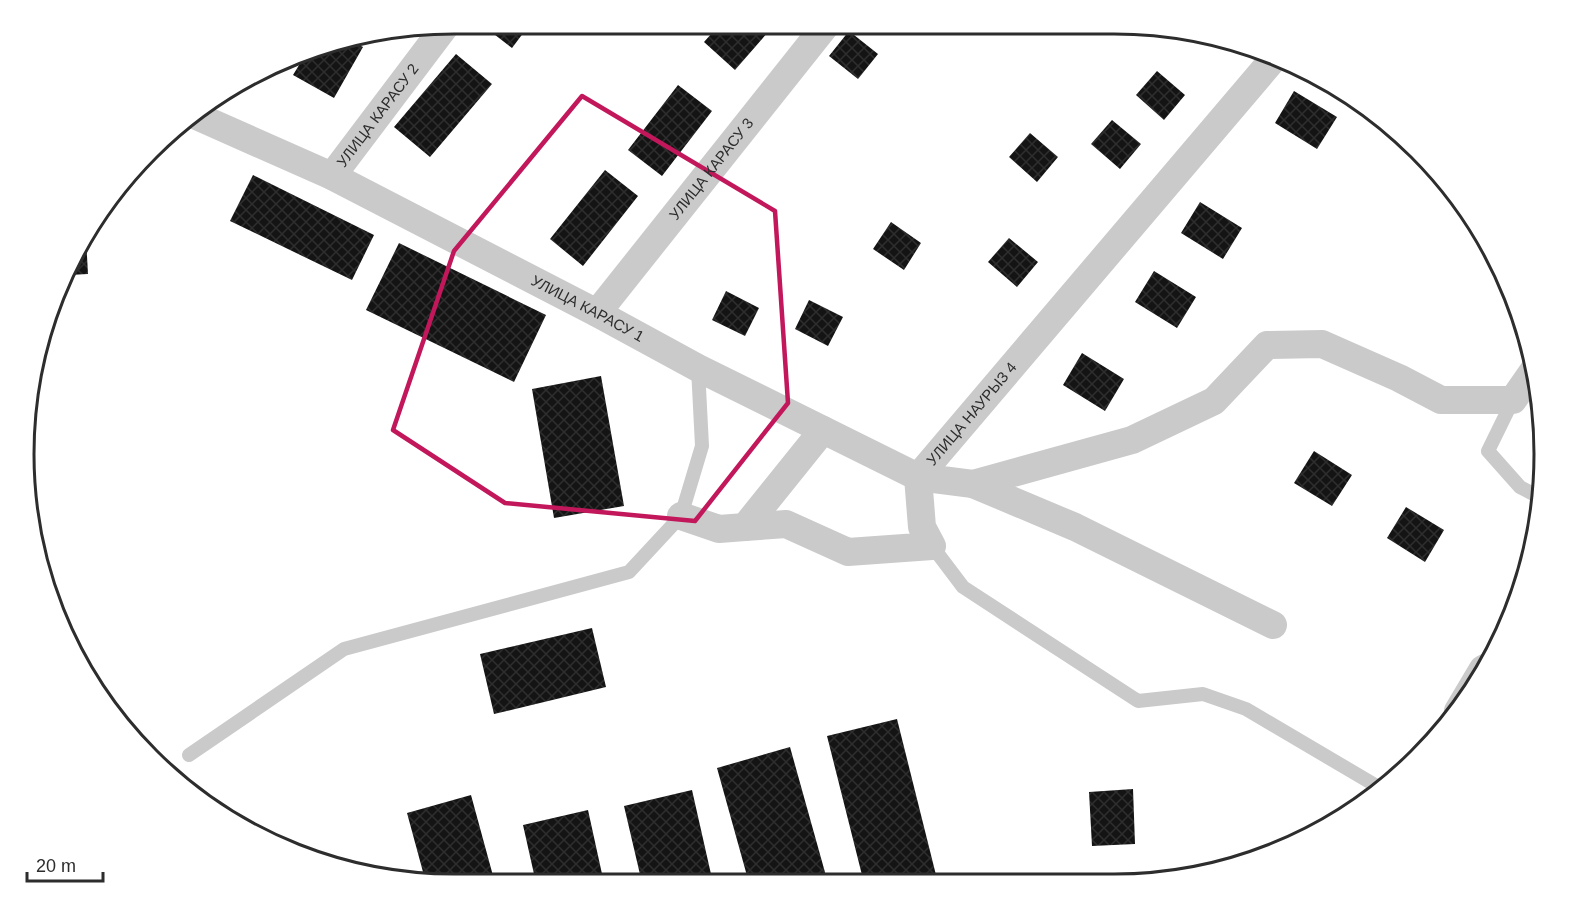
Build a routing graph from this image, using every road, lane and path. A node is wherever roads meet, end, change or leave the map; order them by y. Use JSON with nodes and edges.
{"nodes":[{"id":1,"x":818,"y":34,"type":"edge"},
{"id":2,"x":439,"y":35,"type":"edge"},
{"id":3,"x":1269,"y":64,"type":"edge"},
{"id":4,"x":202,"y":119,"type":"edge"},
{"id":5,"x":332,"y":176,"type":"junction"},
{"id":6,"x":597,"y":313,"type":"junction"},
{"id":7,"x":698,"y":368,"type":"junction"},
{"id":8,"x":1527,"y":379,"type":"edge"},
{"id":9,"x":1513,"y":400,"type":"junction"},
{"id":10,"x":823,"y":430,"type":"junction"},
{"id":11,"x":918,"y":477,"type":"junction"},
{"id":12,"x":974,"y":484,"type":"junction"},
{"id":13,"x":1533,"y":494,"type":"edge"},
{"id":14,"x":681,"y":516,"type":"junction"},
{"id":15,"x":745,"y":527,"type":"junction"},
{"id":16,"x":932,"y":546,"type":"junction"},
{"id":17,"x":1273,"y":625,"type":"dead end"},
{"id":18,"x":189,"y":755,"type":"dead end"},
{"id":19,"x":1373,"y":784,"type":"edge"}],
"edges":[{"from":1,"to":6,"type":"street","name":"УЛИЦА КАРАСУ 3"},
{"from":2,"to":5,"type":"street","name":"УЛИЦА КАРАСУ 2"},
{"from":3,"to":11,"type":"street","name":"УЛИЦА НАУРЫЗ 4"},
{"from":4,"to":5,"type":"street","name":"УЛИЦА КАРАСУ 1"},
{"from":5,"to":6,"type":"street","name":"УЛИЦА КАРАСУ 1"},
{"from":6,"to":7,"type":"street","name":"УЛИЦА КАРАСУ 1"},
{"from":7,"to":10,"type":"street","name":"УЛИЦА КАРАСУ 1"},
{"from":7,"to":14,"type":"lane"},
{"from":8,"to":9,"type":"street"},
{"from":9,"to":12,"type":"street"},
{"from":9,"to":13,"type":"lane"},
{"from":10,"to":11,"type":"street","name":"УЛИЦА КАРАСУ 1"},
{"from":10,"to":15,"type":"street"},
{"from":11,"to":12,"type":"street","name":"УЛИЦА НАУРЫЗ 4"},
{"from":11,"to":16,"type":"street"},
{"from":12,"to":17,"type":"street","name":"УЛИЦА НАУРЫЗ 4"},
{"from":14,"to":15,"type":"street"},
{"from":14,"to":18,"type":"lane"},
{"from":15,"to":16,"type":"street"},
{"from":16,"to":19,"type":"lane"}]}
